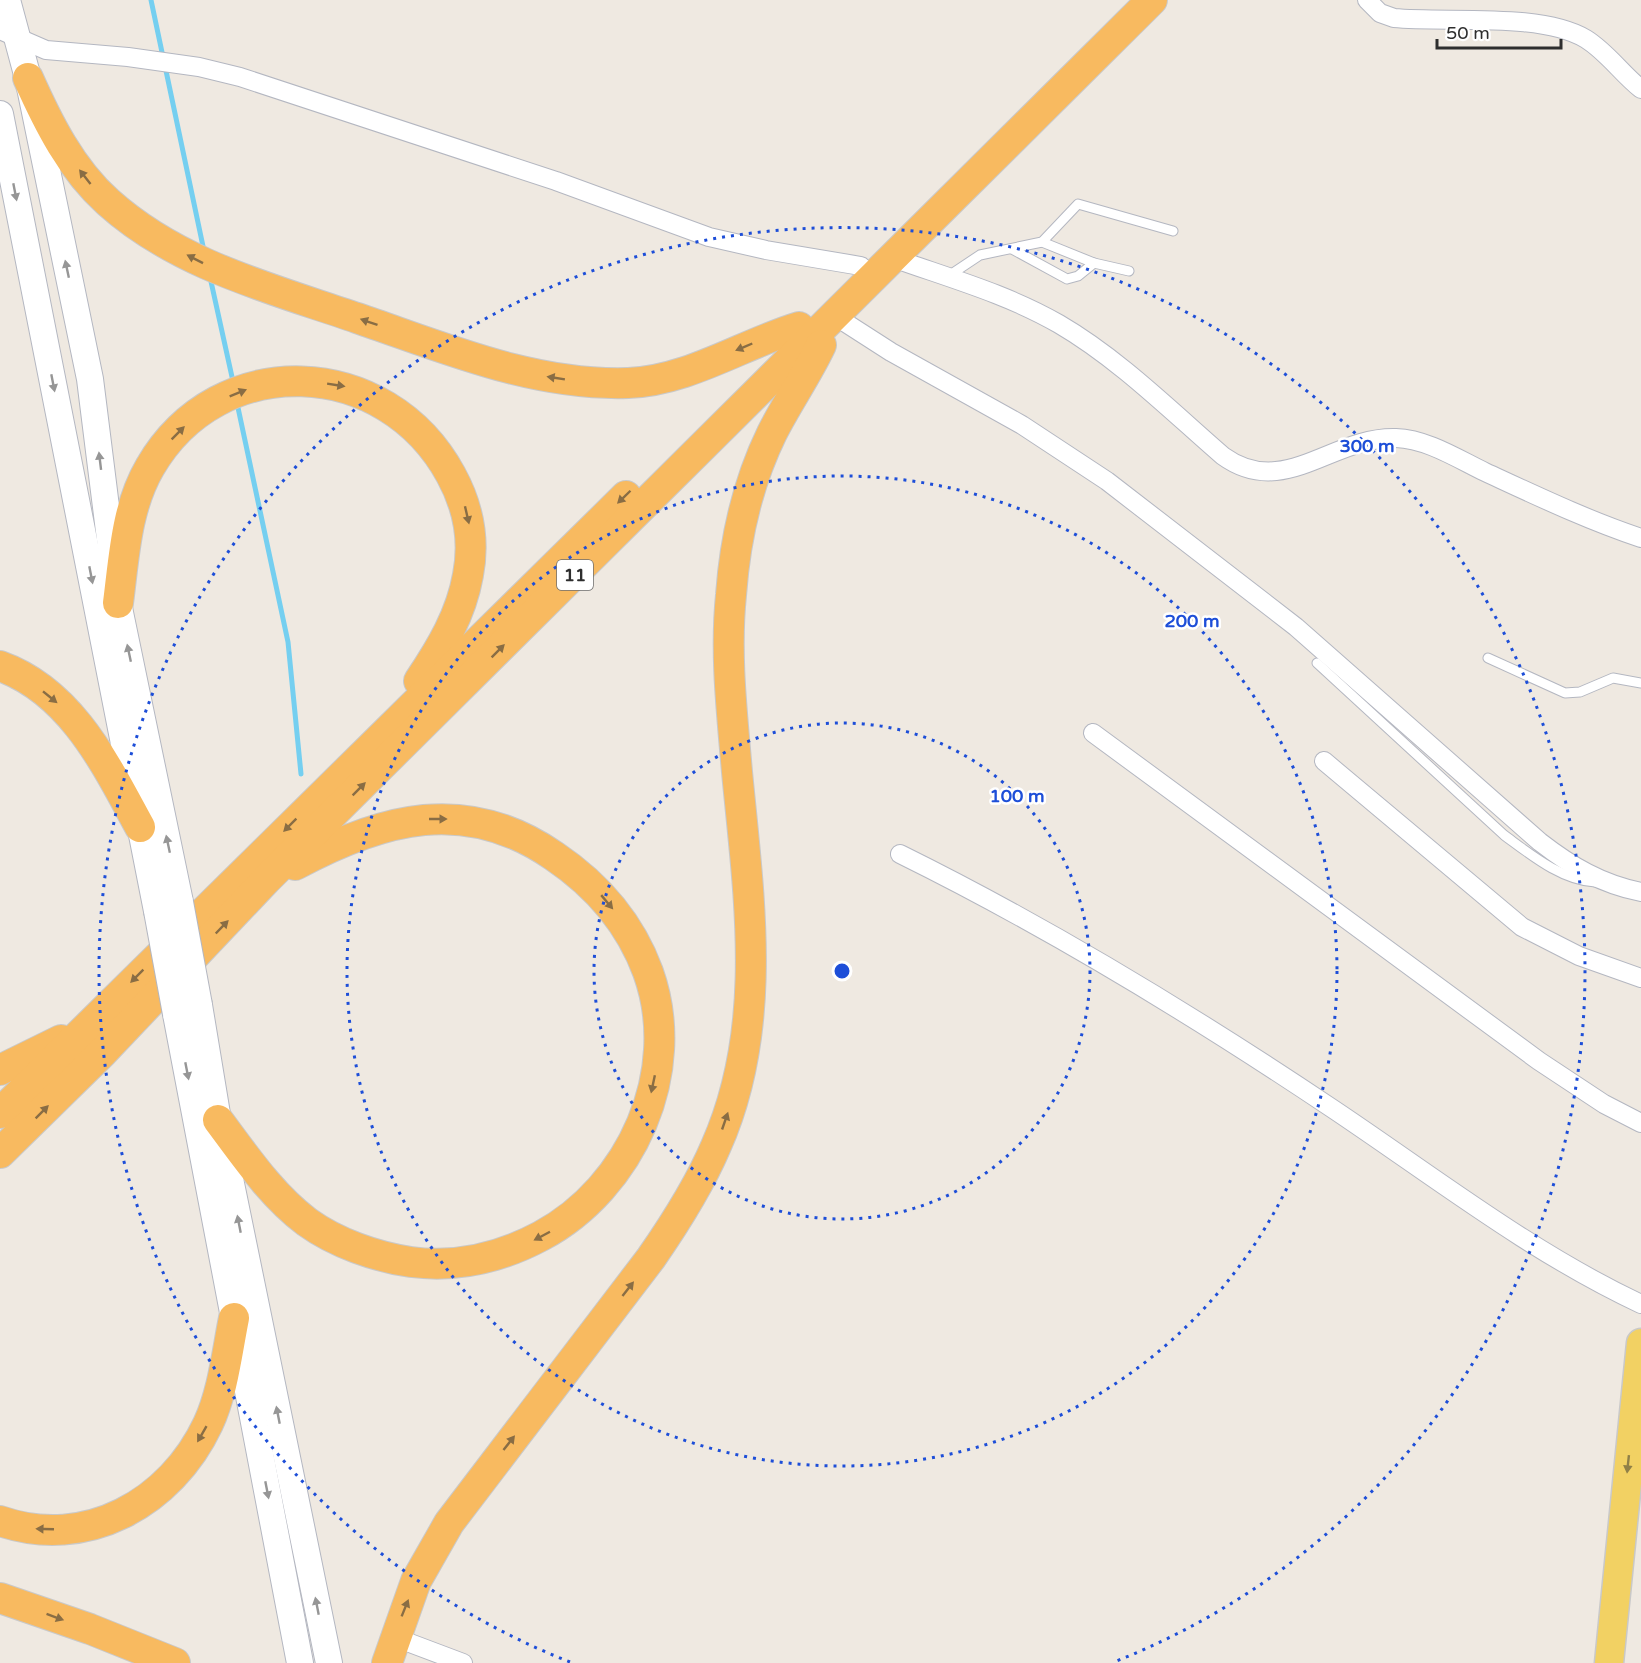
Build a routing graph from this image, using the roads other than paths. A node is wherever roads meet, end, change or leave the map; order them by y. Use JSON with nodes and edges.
{"nodes":[{"id":1,"x":7,"y":0,"type":"edge"},
{"id":2,"x":1136,"y":0,"type":"edge"},
{"id":3,"x":1367,"y":0,"type":"edge"},
{"id":4,"x":8,"y":34,"type":"edge"},
{"id":5,"x":28,"y":78,"type":"junction"},
{"id":6,"x":1641,"y":89,"type":"edge"},
{"id":7,"x":0,"y":114,"type":"edge"},
{"id":8,"x":1173,"y":231,"type":"dead end"},
{"id":9,"x":1042,"y":242,"type":"junction"},
{"id":10,"x":1012,"y":249,"type":"junction"},
{"id":11,"x":893,"y":258,"type":"junction"},
{"id":12,"x":1094,"y":263,"type":"junction"},
{"id":13,"x":861,"y":266,"type":"junction"},
{"id":14,"x":1129,"y":272,"type":"dead end"},
{"id":15,"x":947,"y":277,"type":"junction"},
{"id":16,"x":834,"y":318,"type":"junction"},
{"id":17,"x":799,"y":327,"type":"junction"},
{"id":18,"x":1641,"y":538,"type":"edge"},
{"id":19,"x":118,"y":603,"type":"junction"},
{"id":20,"x":1488,"y":658,"type":"dead end"},
{"id":21,"x":1317,"y":663,"type":"dead end"},
{"id":22,"x":0,"y":666,"type":"edge"},
{"id":23,"x":1641,"y":682,"type":"edge"},
{"id":24,"x":394,"y":722,"type":"junction"},
{"id":25,"x":1094,"y":733,"type":"dead end"},
{"id":26,"x":1324,"y":760,"type":"dead end"},
{"id":27,"x":140,"y":827,"type":"junction"},
{"id":28,"x":900,"y":854,"type":"dead end"},
{"id":29,"x":266,"y":880,"type":"junction"},
{"id":30,"x":1603,"y":882,"type":"junction"},
{"id":31,"x":1641,"y":892,"type":"edge"},
{"id":32,"x":168,"y":907,"type":"junction"},
{"id":33,"x":1641,"y":978,"type":"edge"},
{"id":34,"x":188,"y":1009,"type":"junction"},
{"id":35,"x":83,"y":1030,"type":"junction"},
{"id":36,"x":0,"y":1070,"type":"edge"},
{"id":37,"x":0,"y":1113,"type":"edge"},
{"id":38,"x":218,"y":1120,"type":"junction"},
{"id":39,"x":1641,"y":1123,"type":"edge"},
{"id":40,"x":0,"y":1153,"type":"edge"},
{"id":41,"x":1641,"y":1304,"type":"edge"},
{"id":42,"x":234,"y":1318,"type":"junction"},
{"id":43,"x":1641,"y":1343,"type":"edge"},
{"id":44,"x":0,"y":1521,"type":"edge"},
{"id":45,"x":0,"y":1598,"type":"edge"},
{"id":46,"x":391,"y":1650,"type":"edge"},
{"id":47,"x":175,"y":1663,"type":"edge"},
{"id":48,"x":300,"y":1663,"type":"edge"},
{"id":49,"x":328,"y":1663,"type":"edge"},
{"id":50,"x":463,"y":1663,"type":"edge"},
{"id":51,"x":1610,"y":1663,"type":"edge"}],
"edges":[{"from":1,"to":4,"type":"main road"},
{"from":2,"to":11,"type":"highway","number":"11"},
{"from":2,"to":13,"type":"highway","number":"11"},
{"from":3,"to":6,"type":"street"},
{"from":4,"to":5,"type":"main road"},
{"from":4,"to":13,"type":"street"},
{"from":17,"to":5,"type":"highway","one_way":true},
{"from":19,"to":5,"type":"main road","one_way":true},
{"from":7,"to":27,"type":"main road","one_way":true},
{"from":8,"to":9,"type":"lane"},
{"from":9,"to":10,"type":"lane"},
{"from":9,"to":12,"type":"lane"},
{"from":10,"to":12,"type":"lane"},
{"from":10,"to":15,"type":"lane"},
{"from":11,"to":15,"type":"street"},
{"from":11,"to":16,"type":"highway","number":"11"},
{"from":12,"to":14,"type":"lane"},
{"from":13,"to":17,"type":"highway","number":"11"},
{"from":15,"to":18,"type":"street"},
{"from":29,"to":16,"type":"highway","number":"11","one_way":true},
{"from":16,"to":30,"type":"street"},
{"from":46,"to":16,"type":"highway","one_way":true},
{"from":17,"to":24,"type":"highway","number":"11","one_way":true},
{"from":19,"to":24,"type":"highway","one_way":true},
{"from":32,"to":19,"type":"main road","one_way":true},
{"from":20,"to":23,"type":"lane"},
{"from":21,"to":30,"type":"lane"},
{"from":22,"to":27,"type":"highway","one_way":true},
{"from":24,"to":35,"type":"highway","number":"11","one_way":true},
{"from":25,"to":39,"type":"street"},
{"from":26,"to":33,"type":"street"},
{"from":27,"to":32,"type":"main road"},
{"from":28,"to":41,"type":"street"},
{"from":29,"to":38,"type":"highway","one_way":true},
{"from":40,"to":29,"type":"highway","number":"11","one_way":true},
{"from":30,"to":31,"type":"street"},
{"from":32,"to":34,"type":"main road","bridge":true},
{"from":34,"to":38,"type":"main road"},
{"from":34,"to":42,"type":"main road","one_way":true},
{"from":35,"to":36,"type":"highway"},
{"from":35,"to":37,"type":"highway","number":"11"},
{"from":49,"to":38,"type":"main road","one_way":true},
{"from":42,"to":44,"type":"highway","one_way":true},
{"from":42,"to":48,"type":"main road","one_way":true},
{"from":43,"to":51,"type":"main road","one_way":true},
{"from":45,"to":47,"type":"highway","one_way":true},
{"from":46,"to":50,"type":"street"}]}
